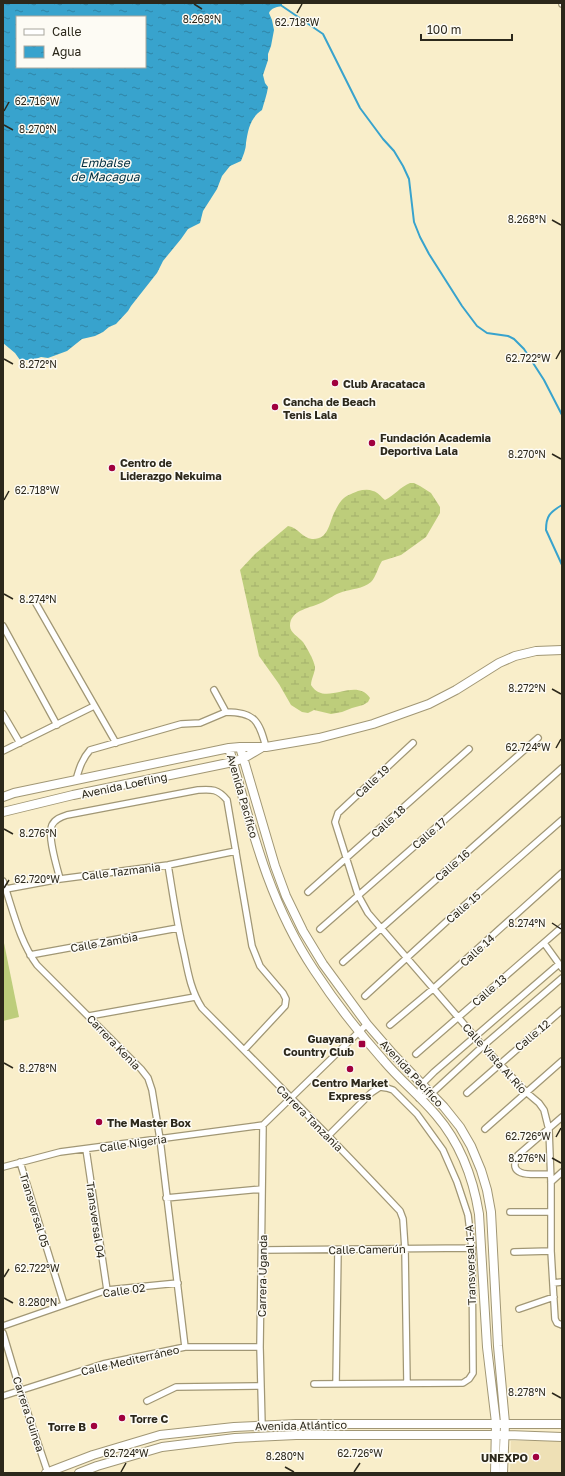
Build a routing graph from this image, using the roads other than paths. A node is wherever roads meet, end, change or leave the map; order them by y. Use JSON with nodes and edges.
{"nodes":[{"id":1,"x":34,"y":600,"type":"dead end"},
{"id":2,"x":3,"y":626,"type":"edge"},
{"id":3,"x":562,"y":650,"type":"edge"},
{"id":4,"x":214,"y":690,"type":"dead end"},
{"id":5,"x":94,"y":706,"type":"junction"},
{"id":6,"x":226,"y":712,"type":"junction"},
{"id":7,"x":3,"y":714,"type":"edge"},
{"id":8,"x":57,"y":725,"type":"junction"},
{"id":9,"x":538,"y":738,"type":"dead end"},
{"id":10,"x":20,"y":743,"type":"junction"},
{"id":11,"x":116,"y":743,"type":"junction"},
{"id":12,"x":413,"y":743,"type":"dead end"},
{"id":13,"x":240,"y":747,"type":"junction"},
{"id":14,"x":229,"y":748,"type":"junction"},
{"id":15,"x":264,"y":748,"type":"junction"},
{"id":16,"x":469,"y":749,"type":"dead end"},
{"id":17,"x":3,"y":751,"type":"edge"},
{"id":18,"x":244,"y":758,"type":"junction"},
{"id":19,"x":233,"y":762,"type":"junction"},
{"id":20,"x":562,"y":768,"type":"edge"},
{"id":21,"x":76,"y":780,"type":"junction"},
{"id":22,"x":3,"y":797,"type":"edge"},
{"id":23,"x":3,"y":812,"type":"edge"},
{"id":24,"x":562,"y":820,"type":"edge"},
{"id":25,"x":335,"y":822,"type":"joint"},
{"id":26,"x":236,"y":851,"type":"junction"},
{"id":27,"x":346,"y":858,"type":"junction"},
{"id":28,"x":168,"y":865,"type":"junction"},
{"id":29,"x":562,"y":873,"type":"edge"},
{"id":30,"x":60,"y":879,"type":"junction"},
{"id":31,"x":3,"y":881,"type":"edge"},
{"id":32,"x":6,"y":888,"type":"junction"},
{"id":33,"x":308,"y":892,"type":"dead end"},
{"id":34,"x":358,"y":895,"type":"junction"},
{"id":35,"x":562,"y":927,"type":"edge"},
{"id":36,"x":178,"y":928,"type":"junction"},
{"id":37,"x":381,"y":928,"type":"junction"},
{"id":38,"x":320,"y":929,"type":"dead end"},
{"id":39,"x":544,"y":943,"type":"junction"},
{"id":40,"x":30,"y":955,"type":"junction"},
{"id":41,"x":407,"y":957,"type":"junction"},
{"id":42,"x":343,"y":962,"type":"dead end"},
{"id":43,"x":561,"y":966,"type":"edge"},
{"id":44,"x":562,"y":978,"type":"edge"},
{"id":45,"x":434,"y":988,"type":"junction"},
{"id":46,"x":365,"y":996,"type":"dead end"},
{"id":47,"x":195,"y":998,"type":"junction"},
{"id":48,"x":562,"y":1010,"type":"edge"},
{"id":49,"x":89,"y":1016,"type":"junction"},
{"id":50,"x":458,"y":1017,"type":"junction"},
{"id":51,"x":367,"y":1024,"type":"junction"},
{"id":52,"x":390,"y":1025,"type":"dead end"},
{"id":53,"x":359,"y":1031,"type":"junction"},
{"id":54,"x":475,"y":1036,"type":"junction"},
{"id":55,"x":483,"y":1046,"type":"junction"},
{"id":56,"x":244,"y":1050,"type":"junction"},
{"id":57,"x":416,"y":1054,"type":"dead end"},
{"id":58,"x":562,"y":1061,"type":"edge"},
{"id":59,"x":500,"y":1063,"type":"junction"},
{"id":60,"x":421,"y":1084,"type":"junction"},
{"id":61,"x":526,"y":1092,"type":"junction"},
{"id":62,"x":467,"y":1093,"type":"dead end"},
{"id":63,"x":431,"y":1094,"type":"junction"},
{"id":64,"x":290,"y":1098,"type":"junction"},
{"id":65,"x":419,"y":1098,"type":"junction"},
{"id":66,"x":562,"y":1117,"type":"edge"},
{"id":67,"x":263,"y":1125,"type":"junction"},
{"id":68,"x":485,"y":1129,"type":"dead end"},
{"id":69,"x":549,"y":1130,"type":"junction"},
{"id":70,"x":329,"y":1135,"type":"junction"},
{"id":71,"x":160,"y":1139,"type":"junction"},
{"id":72,"x":86,"y":1149,"type":"junction"},
{"id":73,"x":20,"y":1162,"type":"junction"},
{"id":74,"x":3,"y":1167,"type":"edge"},
{"id":75,"x":562,"y":1172,"type":"edge"},
{"id":76,"x":549,"y":1174,"type":"junction"},
{"id":77,"x":550,"y":1182,"type":"junction"},
{"id":78,"x":262,"y":1189,"type":"junction"},
{"id":79,"x":166,"y":1198,"type":"junction"},
{"id":80,"x":510,"y":1212,"type":"dead end"},
{"id":81,"x":550,"y":1212,"type":"junction"},
{"id":82,"x":472,"y":1248,"type":"junction"},
{"id":83,"x":405,"y":1249,"type":"junction"},
{"id":84,"x":262,"y":1250,"type":"junction"},
{"id":85,"x":338,"y":1250,"type":"junction"},
{"id":86,"x":550,"y":1251,"type":"junction"},
{"id":87,"x":514,"y":1252,"type":"dead end"},
{"id":88,"x":562,"y":1282,"type":"edge"},
{"id":89,"x":178,"y":1283,"type":"junction"},
{"id":90,"x":553,"y":1283,"type":"junction"},
{"id":91,"x":107,"y":1290,"type":"junction"},
{"id":92,"x":554,"y":1297,"type":"junction"},
{"id":93,"x":64,"y":1304,"type":"junction"},
{"id":94,"x":519,"y":1309,"type":"dead end"},
{"id":95,"x":496,"y":1316,"type":"junction"},
{"id":96,"x":485,"y":1320,"type":"junction"},
{"id":97,"x":561,"y":1325,"type":"edge"},
{"id":98,"x":3,"y":1326,"type":"edge"},
{"id":99,"x":3,"y":1333,"type":"edge"},
{"id":100,"x":185,"y":1347,"type":"junction"},
{"id":101,"x":260,"y":1347,"type":"junction"},
{"id":102,"x":407,"y":1383,"type":"junction"},
{"id":103,"x":314,"y":1384,"type":"dead end"},
{"id":104,"x":336,"y":1384,"type":"junction"},
{"id":105,"x":261,"y":1386,"type":"junction"},
{"id":106,"x":20,"y":1390,"type":"junction"},
{"id":107,"x":3,"y":1396,"type":"edge"},
{"id":108,"x":147,"y":1401,"type":"dead end"},
{"id":109,"x":496,"y":1423,"type":"junction"},
{"id":110,"x":505,"y":1423,"type":"junction"},
{"id":111,"x":562,"y":1424,"type":"edge"},
{"id":112,"x":262,"y":1426,"type":"junction"},
{"id":113,"x":496,"y":1435,"type":"junction"},
{"id":114,"x":505,"y":1435,"type":"junction"},
{"id":115,"x":562,"y":1437,"type":"edge"},
{"id":116,"x":47,"y":1473,"type":"edge"},
{"id":117,"x":79,"y":1473,"type":"edge"},
{"id":118,"x":495,"y":1473,"type":"edge"},
{"id":119,"x":503,"y":1473,"type":"edge"}],
"edges":[{"from":1,"to":5,"type":"street"},
{"from":2,"to":8,"type":"street"},
{"from":3,"to":15,"type":"street"},
{"from":4,"to":6,"type":"street"},
{"from":5,"to":8,"type":"street"},
{"from":5,"to":11,"type":"street"},
{"from":6,"to":11,"type":"street"},
{"from":6,"to":15,"type":"street"},
{"from":7,"to":10,"type":"street"},
{"from":8,"to":10,"type":"street"},
{"from":9,"to":34,"type":"street","name":"Calle 17"},
{"from":10,"to":17,"type":"street"},
{"from":11,"to":21,"type":"street"},
{"from":12,"to":25,"type":"street","name":"Calle 19"},
{"from":13,"to":14,"type":"street","name":"Avenida Loefling"},
{"from":13,"to":15,"type":"street","name":"Avenida Loefling"},
{"from":13,"to":18,"type":"street","name":"Avenida Pacífico"},
{"from":14,"to":19,"type":"street","name":"Avenida Pacífico"},
{"from":14,"to":21,"type":"street","name":"Avenida Loefling"},
{"from":15,"to":18,"type":"street","name":"Avenida Loefling"},
{"from":16,"to":27,"type":"street","name":"Calle 18"},
{"from":18,"to":19,"type":"street","name":"Avenida Loefling"},
{"from":18,"to":51,"type":"street","name":"Avenida Pacífico"},
{"from":19,"to":23,"type":"street","name":"Avenida Loefling"},
{"from":19,"to":53,"type":"street","name":"Avenida Pacífico"},
{"from":20,"to":37,"type":"street","name":"Calle 16"},
{"from":21,"to":22,"type":"street","name":"Avenida Loefling"},
{"from":24,"to":41,"type":"street","name":"Calle 15"},
{"from":25,"to":27,"type":"street","name":"Calle Vista Al Río"},
{"from":26,"to":28,"type":"street","name":"Calle Tazmania"},
{"from":26,"to":30,"type":"street"},
{"from":26,"to":56,"type":"street"},
{"from":27,"to":33,"type":"street","name":"Calle 18"},
{"from":27,"to":34,"type":"street","name":"Calle Vista Al Río"},
{"from":28,"to":30,"type":"street","name":"Calle Tazmania"},
{"from":28,"to":36,"type":"street","name":"Carrera Tanzania"},
{"from":29,"to":45,"type":"street","name":"Calle 14"},
{"from":30,"to":32,"type":"street","name":"Calle Tazmania"},
{"from":31,"to":32,"type":"street","name":"Carrera Kenia"},
{"from":32,"to":40,"type":"street","name":"Carrera Kenia"},
{"from":34,"to":37,"type":"street","name":"Calle Vista Al Río"},
{"from":34,"to":38,"type":"street","name":"Calle 17"},
{"from":35,"to":39,"type":"street","name":"Calle 13"},
{"from":36,"to":40,"type":"street","name":"Calle Zambia"},
{"from":36,"to":47,"type":"street","name":"Carrera Tanzania"},
{"from":37,"to":41,"type":"street","name":"Calle Vista Al Río"},
{"from":37,"to":42,"type":"street","name":"Calle 16"},
{"from":39,"to":43,"type":"street"},
{"from":39,"to":50,"type":"street","name":"Calle 13"},
{"from":40,"to":49,"type":"street","name":"Carrera Kenia"},
{"from":41,"to":45,"type":"street","name":"Calle Vista Al Río"},
{"from":41,"to":46,"type":"street","name":"Calle 15"},
{"from":43,"to":54,"type":"street"},
{"from":44,"to":55,"type":"street"},
{"from":45,"to":50,"type":"street","name":"Calle Vista Al Río"},
{"from":45,"to":52,"type":"street","name":"Calle 14"},
{"from":47,"to":49,"type":"street"},
{"from":47,"to":56,"type":"street","name":"Carrera Tanzania"},
{"from":48,"to":59,"type":"street","name":"Calle 12"},
{"from":49,"to":71,"type":"street","name":"Carrera Kenia"},
{"from":50,"to":54,"type":"street","name":"Calle Vista Al Río"},
{"from":50,"to":57,"type":"street","name":"Calle 13"},
{"from":51,"to":53,"type":"street"},
{"from":51,"to":60,"type":"street","name":"Avenida Pacífico"},
{"from":53,"to":64,"type":"street"},
{"from":53,"to":65,"type":"street","name":"Avenida Pacífico"},
{"from":54,"to":55,"type":"street","name":"Calle Vista Al Río"},
{"from":54,"to":60,"type":"street"},
{"from":55,"to":59,"type":"street","name":"Calle Vista Al Río"},
{"from":55,"to":63,"type":"street"},
{"from":56,"to":64,"type":"street","name":"Carrera Tanzania"},
{"from":58,"to":61,"type":"street"},
{"from":59,"to":61,"type":"street","name":"Calle Vista Al Río"},
{"from":59,"to":62,"type":"street","name":"Calle 12"},
{"from":60,"to":63,"type":"street","name":"Avenida Pacífico"},
{"from":60,"to":65,"type":"street"},
{"from":61,"to":68,"type":"street"},
{"from":61,"to":69,"type":"street","name":"Calle Vista Al Río"},
{"from":63,"to":65,"type":"street"},
{"from":63,"to":95,"type":"street","name":"Avenida Pacífico"},
{"from":64,"to":67,"type":"street"},
{"from":64,"to":70,"type":"street","name":"Carrera Tanzania"},
{"from":65,"to":96,"type":"street","name":"Avenida Pacífico"},
{"from":66,"to":69,"type":"street"},
{"from":67,"to":71,"type":"street","name":"Calle Nigeria"},
{"from":67,"to":78,"type":"street","name":"Carrera Uganda"},
{"from":69,"to":76,"type":"street","name":"Calle Vista Al Río"},
{"from":69,"to":76,"type":"street"},
{"from":70,"to":82,"type":"street","name":"Transversal 1-A"},
{"from":70,"to":83,"type":"street","name":"Carrera Tanzania"},
{"from":71,"to":72,"type":"street","name":"Calle Nigeria"},
{"from":71,"to":79,"type":"street","name":"Carrera Kenia"},
{"from":72,"to":73,"type":"street","name":"Calle Nigeria"},
{"from":72,"to":91,"type":"street","name":"Transversal 04"},
{"from":73,"to":74,"type":"street","name":"Calle Nigeria"},
{"from":73,"to":93,"type":"street","name":"Transversal 05"},
{"from":75,"to":77,"type":"street"},
{"from":76,"to":77,"type":"street","name":"Calle Vista Al Río"},
{"from":77,"to":81,"type":"street","name":"Calle Vista Al Río"},
{"from":78,"to":79,"type":"street"},
{"from":78,"to":84,"type":"street","name":"Carrera Uganda"},
{"from":79,"to":89,"type":"street","name":"Carrera Kenia"},
{"from":80,"to":81,"type":"street"},
{"from":81,"to":86,"type":"street","name":"Calle Vista Al Río"},
{"from":82,"to":83,"type":"street","name":"Calle Camerún"},
{"from":82,"to":102,"type":"street","name":"Transversal 1-A"},
{"from":83,"to":85,"type":"street","name":"Calle Camerún"},
{"from":83,"to":102,"type":"street","name":"Carrera Tanzania"},
{"from":84,"to":85,"type":"street","name":"Calle Camerún"},
{"from":84,"to":101,"type":"street","name":"Carrera Uganda"},
{"from":85,"to":104,"type":"street"},
{"from":86,"to":87,"type":"street"},
{"from":86,"to":90,"type":"street","name":"Calle Vista Al Río"},
{"from":88,"to":90,"type":"street"},
{"from":89,"to":91,"type":"street","name":"Calle 02"},
{"from":89,"to":100,"type":"street","name":"Carrera Kenia"},
{"from":90,"to":92,"type":"street","name":"Calle Vista Al Río"},
{"from":91,"to":93,"type":"street","name":"Calle 02"},
{"from":92,"to":94,"type":"street"},
{"from":92,"to":97,"type":"street","name":"Calle Vista Al Río"},
{"from":93,"to":98,"type":"street","name":"Calle 02"},
{"from":95,"to":96,"type":"street"},
{"from":95,"to":110,"type":"street","name":"Avenida Pacífico"},
{"from":96,"to":109,"type":"street","name":"Avenida Pacífico"},
{"from":99,"to":106,"type":"street","name":"Carrera Guinea"},
{"from":100,"to":101,"type":"street","name":"Calle Mediterráneo"},
{"from":100,"to":106,"type":"street","name":"Calle Mediterráneo"},
{"from":101,"to":105,"type":"street","name":"Carrera Uganda"},
{"from":102,"to":104,"type":"street"},
{"from":103,"to":104,"type":"street"},
{"from":105,"to":108,"type":"street"},
{"from":105,"to":112,"type":"street","name":"Carrera Uganda"},
{"from":106,"to":107,"type":"street","name":"Calle Mediterráneo"},
{"from":106,"to":116,"type":"street","name":"Carrera Guinea"},
{"from":109,"to":110,"type":"street","name":"Avenida Atlántico"},
{"from":109,"to":112,"type":"street","name":"Avenida Atlántico"},
{"from":109,"to":113,"type":"street","name":"Avenida Pacífico"},
{"from":110,"to":111,"type":"street","name":"Avenida Atlántico"},
{"from":110,"to":114,"type":"street","name":"Avenida Pacífico"},
{"from":112,"to":116,"type":"street","name":"Avenida Atlántico"},
{"from":113,"to":114,"type":"street","name":"Avenida Atlántico"},
{"from":113,"to":117,"type":"street","name":"Avenida Atlántico"},
{"from":113,"to":118,"type":"street","name":"Avenida Pacífico"},
{"from":114,"to":115,"type":"street","name":"Avenida Atlántico"},
{"from":114,"to":119,"type":"street","name":"Avenida Pacífico"}]}
